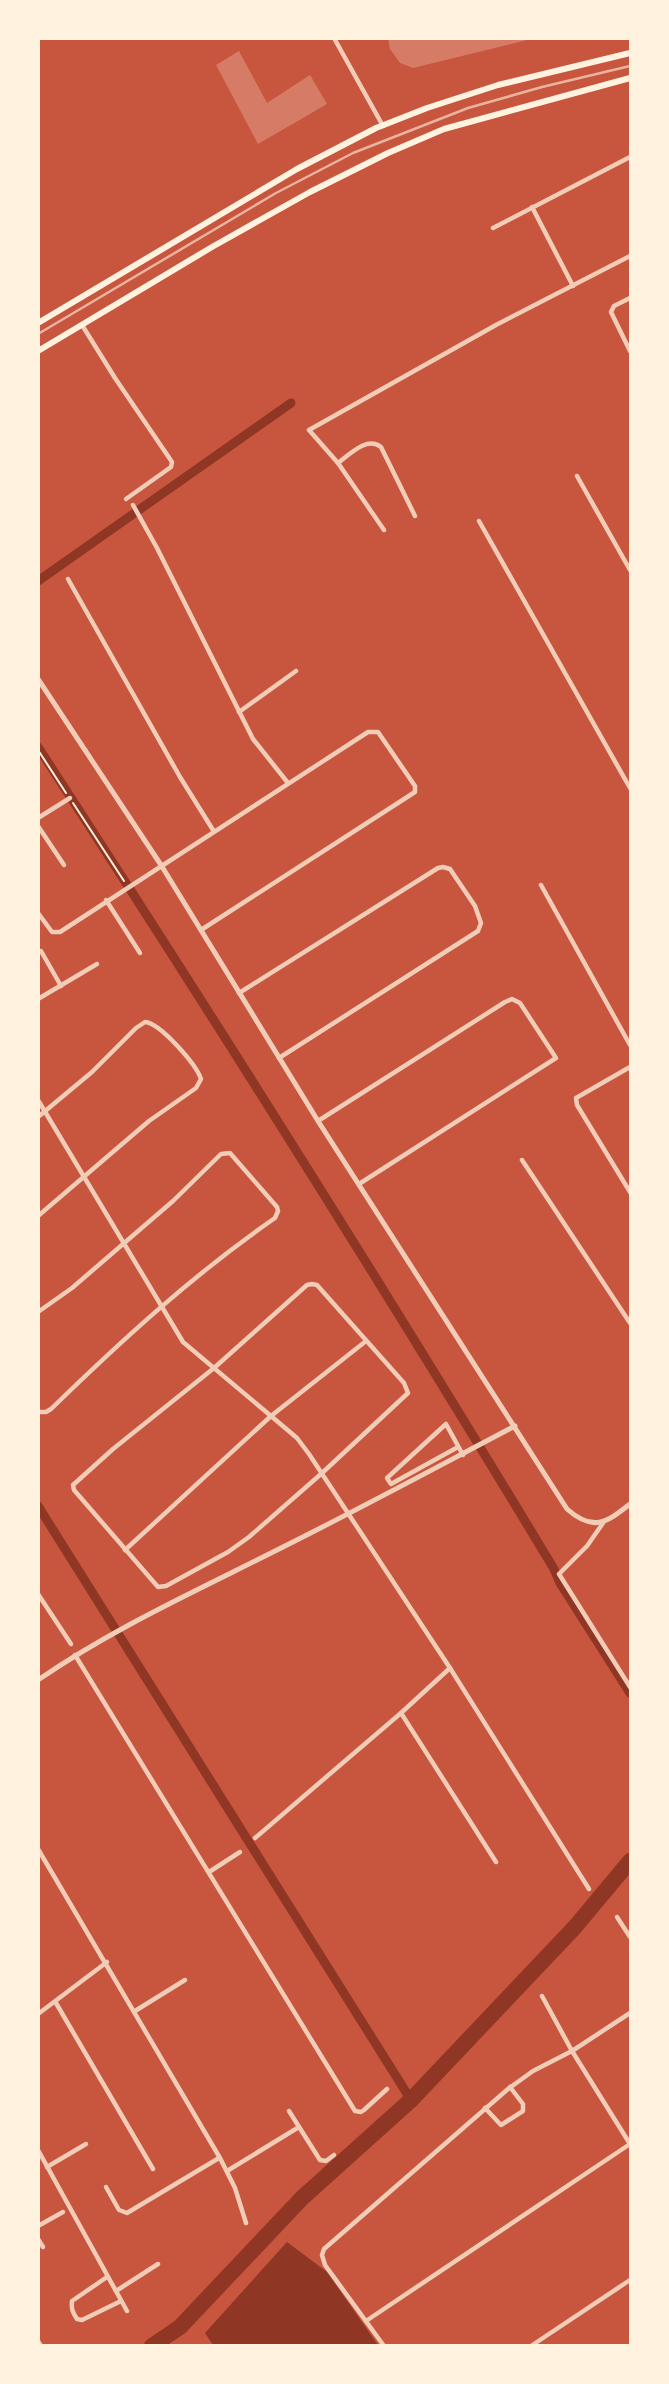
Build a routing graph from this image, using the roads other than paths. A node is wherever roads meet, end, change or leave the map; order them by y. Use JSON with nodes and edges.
{"nodes":[{"id":1,"x":334,"y":38,"type":"edge"},
{"id":2,"x":631,"y":53,"type":"edge"},
{"id":3,"x":631,"y":78,"type":"edge"},
{"id":4,"x":383,"y":126,"type":"junction"},
{"id":5,"x":631,"y":157,"type":"edge"},
{"id":6,"x":532,"y":207,"type":"junction"},
{"id":7,"x":493,"y":228,"type":"dead end"},
{"id":8,"x":631,"y":256,"type":"edge"},
{"id":9,"x":573,"y":286,"type":"junction"},
{"id":10,"x":631,"y":298,"type":"edge"},
{"id":11,"x":38,"y":323,"type":"edge"},
{"id":12,"x":82,"y":325,"type":"junction"},
{"id":13,"x":38,"y":351,"type":"edge"},
{"id":14,"x":631,"y":351,"type":"edge"},
{"id":15,"x":338,"y":463,"type":"junction"},
{"id":16,"x":577,"y":476,"type":"dead end"},
{"id":17,"x":126,"y":499,"type":"dead end"},
{"id":18,"x":132,"y":505,"type":"dead end"},
{"id":19,"x":415,"y":516,"type":"dead end"},
{"id":20,"x":479,"y":521,"type":"dead end"},
{"id":21,"x":384,"y":530,"type":"dead end"},
{"id":22,"x":631,"y":570,"type":"edge"},
{"id":23,"x":68,"y":579,"type":"dead end"},
{"id":24,"x":296,"y":671,"type":"dead end"},
{"id":25,"x":38,"y":680,"type":"edge"},
{"id":26,"x":239,"y":712,"type":"junction"},
{"id":27,"x":288,"y":783,"type":"junction"},
{"id":28,"x":631,"y":788,"type":"edge"},
{"id":29,"x":70,"y":798,"type":"road end"},
{"id":30,"x":38,"y":818,"type":"edge"},
{"id":31,"x":38,"y":826,"type":"edge"},
{"id":32,"x":213,"y":830,"type":"junction"},
{"id":33,"x":64,"y":865,"type":"dead end"},
{"id":34,"x":161,"y":865,"type":"junction"},
{"id":35,"x":541,"y":885,"type":"dead end"},
{"id":36,"x":106,"y":900,"type":"junction"},
{"id":37,"x":38,"y":913,"type":"edge"},
{"id":38,"x":200,"y":931,"type":"junction"},
{"id":39,"x":41,"y":951,"type":"dead end"},
{"id":40,"x":141,"y":953,"type":"dead end"},
{"id":41,"x":97,"y":964,"type":"dead end"},
{"id":42,"x":61,"y":986,"type":"junction"},
{"id":43,"x":239,"y":993,"type":"junction"},
{"id":44,"x":38,"y":999,"type":"edge"},
{"id":45,"x":631,"y":1045,"type":"edge"},
{"id":46,"x":279,"y":1058,"type":"junction"},
{"id":47,"x":631,"y":1067,"type":"edge"},
{"id":48,"x":38,"y":1100,"type":"edge"},
{"id":49,"x":45,"y":1111,"type":"junction"},
{"id":50,"x":38,"y":1117,"type":"edge"},
{"id":51,"x":318,"y":1121,"type":"junction"},
{"id":52,"x":522,"y":1160,"type":"dead end"},
{"id":53,"x":84,"y":1177,"type":"junction"},
{"id":54,"x":359,"y":1184,"type":"junction"},
{"id":55,"x":631,"y":1192,"type":"edge"},
{"id":56,"x":38,"y":1216,"type":"edge"},
{"id":57,"x":123,"y":1244,"type":"junction"},
{"id":58,"x":161,"y":1307,"type":"junction"},
{"id":59,"x":38,"y":1312,"type":"edge"},
{"id":60,"x":631,"y":1323,"type":"edge"},
{"id":61,"x":366,"y":1341,"type":"junction"},
{"id":62,"x":215,"y":1368,"type":"junction"},
{"id":63,"x":38,"y":1412,"type":"edge"},
{"id":64,"x":271,"y":1416,"type":"junction"},
{"id":65,"x":515,"y":1426,"type":"junction"},
{"id":66,"x":458,"y":1447,"type":"junction"},
{"id":67,"x":463,"y":1455,"type":"junction"},
{"id":68,"x":321,"y":1474,"type":"junction"},
{"id":69,"x":631,"y":1504,"type":"edge"},
{"id":70,"x":350,"y":1514,"type":"junction"},
{"id":71,"x":603,"y":1523,"type":"junction"},
{"id":72,"x":125,"y":1549,"type":"junction"},
{"id":73,"x":38,"y":1594,"type":"edge"},
{"id":74,"x":46,"y":1606,"type":"junction"},
{"id":75,"x":38,"y":1611,"type":"edge"},
{"id":76,"x":71,"y":1644,"type":"dead end"},
{"id":77,"x":75,"y":1655,"type":"junction"},
{"id":78,"x":450,"y":1668,"type":"junction"},
{"id":79,"x":38,"y":1680,"type":"edge"},
{"id":80,"x":631,"y":1687,"type":"edge"},
{"id":81,"x":401,"y":1713,"type":"junction"},
{"id":82,"x":255,"y":1838,"type":"dead end"},
{"id":83,"x":38,"y":1849,"type":"edge"},
{"id":84,"x":240,"y":1852,"type":"dead end"},
{"id":85,"x":496,"y":1862,"type":"dead end"},
{"id":86,"x":209,"y":1872,"type":"junction"},
{"id":87,"x":589,"y":1889,"type":"dead end"},
{"id":88,"x":617,"y":1917,"type":"dead end"},
{"id":89,"x":631,"y":1937,"type":"edge"},
{"id":90,"x":107,"y":1962,"type":"junction"},
{"id":91,"x":185,"y":1980,"type":"dead end"},
{"id":92,"x":542,"y":1996,"type":"dead end"},
{"id":93,"x":55,"y":2003,"type":"junction"},
{"id":94,"x":135,"y":2011,"type":"junction"},
{"id":95,"x":631,"y":2013,"type":"edge"},
{"id":96,"x":38,"y":2014,"type":"edge"},
{"id":97,"x":572,"y":2052,"type":"junction"},
{"id":98,"x":510,"y":2087,"type":"junction"},
{"id":99,"x":387,"y":2089,"type":"dead end"},
{"id":100,"x":485,"y":2108,"type":"junction"},
{"id":101,"x":289,"y":2111,"type":"dead end"},
{"id":102,"x":299,"y":2127,"type":"junction"},
{"id":103,"x":86,"y":2144,"type":"dead end"},
{"id":104,"x":630,"y":2145,"type":"edge"},
{"id":105,"x":38,"y":2150,"type":"edge"},
{"id":106,"x":334,"y":2155,"type":"dead end"},
{"id":107,"x":220,"y":2158,"type":"junction"},
{"id":108,"x":47,"y":2167,"type":"junction"},
{"id":109,"x":153,"y":2169,"type":"dead end"},
{"id":110,"x":227,"y":2171,"type":"junction"},
{"id":111,"x":106,"y":2187,"type":"dead end"},
{"id":112,"x":63,"y":2212,"type":"dead end"},
{"id":113,"x":246,"y":2223,"type":"dead end"},
{"id":114,"x":38,"y":2226,"type":"edge"},
{"id":115,"x":38,"y":2239,"type":"edge"},
{"id":116,"x":43,"y":2247,"type":"dead end"},
{"id":117,"x":158,"y":2264,"type":"dead end"},
{"id":118,"x":107,"y":2277,"type":"junction"},
{"id":119,"x":631,"y":2280,"type":"edge"},
{"id":120,"x":116,"y":2291,"type":"junction"},
{"id":121,"x":121,"y":2301,"type":"junction"},
{"id":122,"x":127,"y":2311,"type":"dead end"},
{"id":123,"x":366,"y":2321,"type":"junction"},
{"id":124,"x":38,"y":2341,"type":"edge"},
{"id":125,"x":41,"y":2346,"type":"edge"},
{"id":126,"x":384,"y":2346,"type":"edge"},
{"id":127,"x":531,"y":2346,"type":"edge"}],
"edges":[{"from":1,"to":4,"type":"street"},
{"from":2,"to":4,"type":"main road"},
{"from":3,"to":12,"type":"main road"},
{"from":4,"to":11,"type":"main road"},
{"from":5,"to":6,"type":"street"},
{"from":6,"to":7,"type":"street"},
{"from":6,"to":9,"type":"street"},
{"from":8,"to":9,"type":"street"},
{"from":9,"to":15,"type":"street"},
{"from":10,"to":14,"type":"street"},
{"from":12,"to":13,"type":"main road"},
{"from":12,"to":17,"type":"street"},
{"from":15,"to":19,"type":"street"},
{"from":15,"to":21,"type":"street"},
{"from":16,"to":22,"type":"street"},
{"from":18,"to":26,"type":"street"},
{"from":20,"to":28,"type":"street"},
{"from":23,"to":32,"type":"street"},
{"from":24,"to":26,"type":"street"},
{"from":25,"to":34,"type":"street"},
{"from":26,"to":27,"type":"street"},
{"from":27,"to":32,"type":"street"},
{"from":27,"to":38,"type":"street"},
{"from":29,"to":30,"type":"street"},
{"from":31,"to":33,"type":"street"},
{"from":32,"to":34,"type":"street"},
{"from":34,"to":36,"type":"street"},
{"from":34,"to":38,"type":"street"},
{"from":35,"to":45,"type":"street"},
{"from":36,"to":37,"type":"street"},
{"from":36,"to":40,"type":"street"},
{"from":38,"to":43,"type":"street"},
{"from":39,"to":42,"type":"street"},
{"from":41,"to":42,"type":"street"},
{"from":42,"to":44,"type":"street"},
{"from":43,"to":46,"type":"street"},
{"from":43,"to":46,"type":"street"},
{"from":46,"to":51,"type":"street"},
{"from":47,"to":55,"type":"street"},
{"from":48,"to":49,"type":"street"},
{"from":49,"to":50,"type":"street"},
{"from":49,"to":53,"type":"street"},
{"from":49,"to":53,"type":"street"},
{"from":51,"to":54,"type":"street"},
{"from":51,"to":54,"type":"street"},
{"from":52,"to":60,"type":"street"},
{"from":53,"to":56,"type":"street"},
{"from":53,"to":57,"type":"street"},
{"from":54,"to":65,"type":"street"},
{"from":57,"to":58,"type":"street"},
{"from":57,"to":58,"type":"street"},
{"from":57,"to":59,"type":"street"},
{"from":58,"to":62,"type":"street"},
{"from":58,"to":63,"type":"street"},
{"from":61,"to":62,"type":"street"},
{"from":61,"to":64,"type":"street"},
{"from":61,"to":68,"type":"street"},
{"from":62,"to":64,"type":"street"},
{"from":62,"to":72,"type":"street"},
{"from":64,"to":68,"type":"street"},
{"from":64,"to":72,"type":"street"},
{"from":65,"to":67,"type":"street"},
{"from":65,"to":71,"type":"street"},
{"from":66,"to":66,"type":"street"},
{"from":66,"to":67,"type":"street"},
{"from":67,"to":70,"type":"street"},
{"from":68,"to":70,"type":"street"},
{"from":68,"to":72,"type":"street"},
{"from":69,"to":71,"type":"street"},
{"from":70,"to":77,"type":"street"},
{"from":70,"to":78,"type":"street"},
{"from":71,"to":80,"type":"street"},
{"from":73,"to":74,"type":"street"},
{"from":74,"to":75,"type":"street"},
{"from":74,"to":76,"type":"street"},
{"from":77,"to":79,"type":"street"},
{"from":77,"to":86,"type":"street"},
{"from":78,"to":81,"type":"street"},
{"from":78,"to":87,"type":"street"},
{"from":81,"to":82,"type":"street"},
{"from":81,"to":85,"type":"street"},
{"from":83,"to":90,"type":"street"},
{"from":84,"to":86,"type":"street"},
{"from":86,"to":99,"type":"street"},
{"from":88,"to":89,"type":"street"},
{"from":90,"to":93,"type":"street"},
{"from":90,"to":94,"type":"street"},
{"from":91,"to":94,"type":"street"},
{"from":92,"to":97,"type":"street"},
{"from":93,"to":96,"type":"street"},
{"from":93,"to":109,"type":"street"},
{"from":94,"to":107,"type":"street"},
{"from":95,"to":97,"type":"street"},
{"from":97,"to":98,"type":"street"},
{"from":97,"to":104,"type":"street"},
{"from":98,"to":100,"type":"street"},
{"from":98,"to":100,"type":"street"},
{"from":100,"to":123,"type":"street"},
{"from":101,"to":102,"type":"street"},
{"from":102,"to":106,"type":"street"},
{"from":102,"to":110,"type":"street"},
{"from":103,"to":108,"type":"street"},
{"from":104,"to":123,"type":"street"},
{"from":105,"to":108,"type":"street"},
{"from":107,"to":110,"type":"street"},
{"from":107,"to":111,"type":"street"},
{"from":108,"to":118,"type":"street"},
{"from":110,"to":113,"type":"street"},
{"from":112,"to":114,"type":"street"},
{"from":115,"to":116,"type":"street"},
{"from":117,"to":120,"type":"street"},
{"from":118,"to":120,"type":"street"},
{"from":118,"to":121,"type":"street"},
{"from":119,"to":127,"type":"street"},
{"from":120,"to":121,"type":"street"},
{"from":121,"to":122,"type":"street"},
{"from":123,"to":126,"type":"street"},
{"from":124,"to":125,"type":"street"}]}
